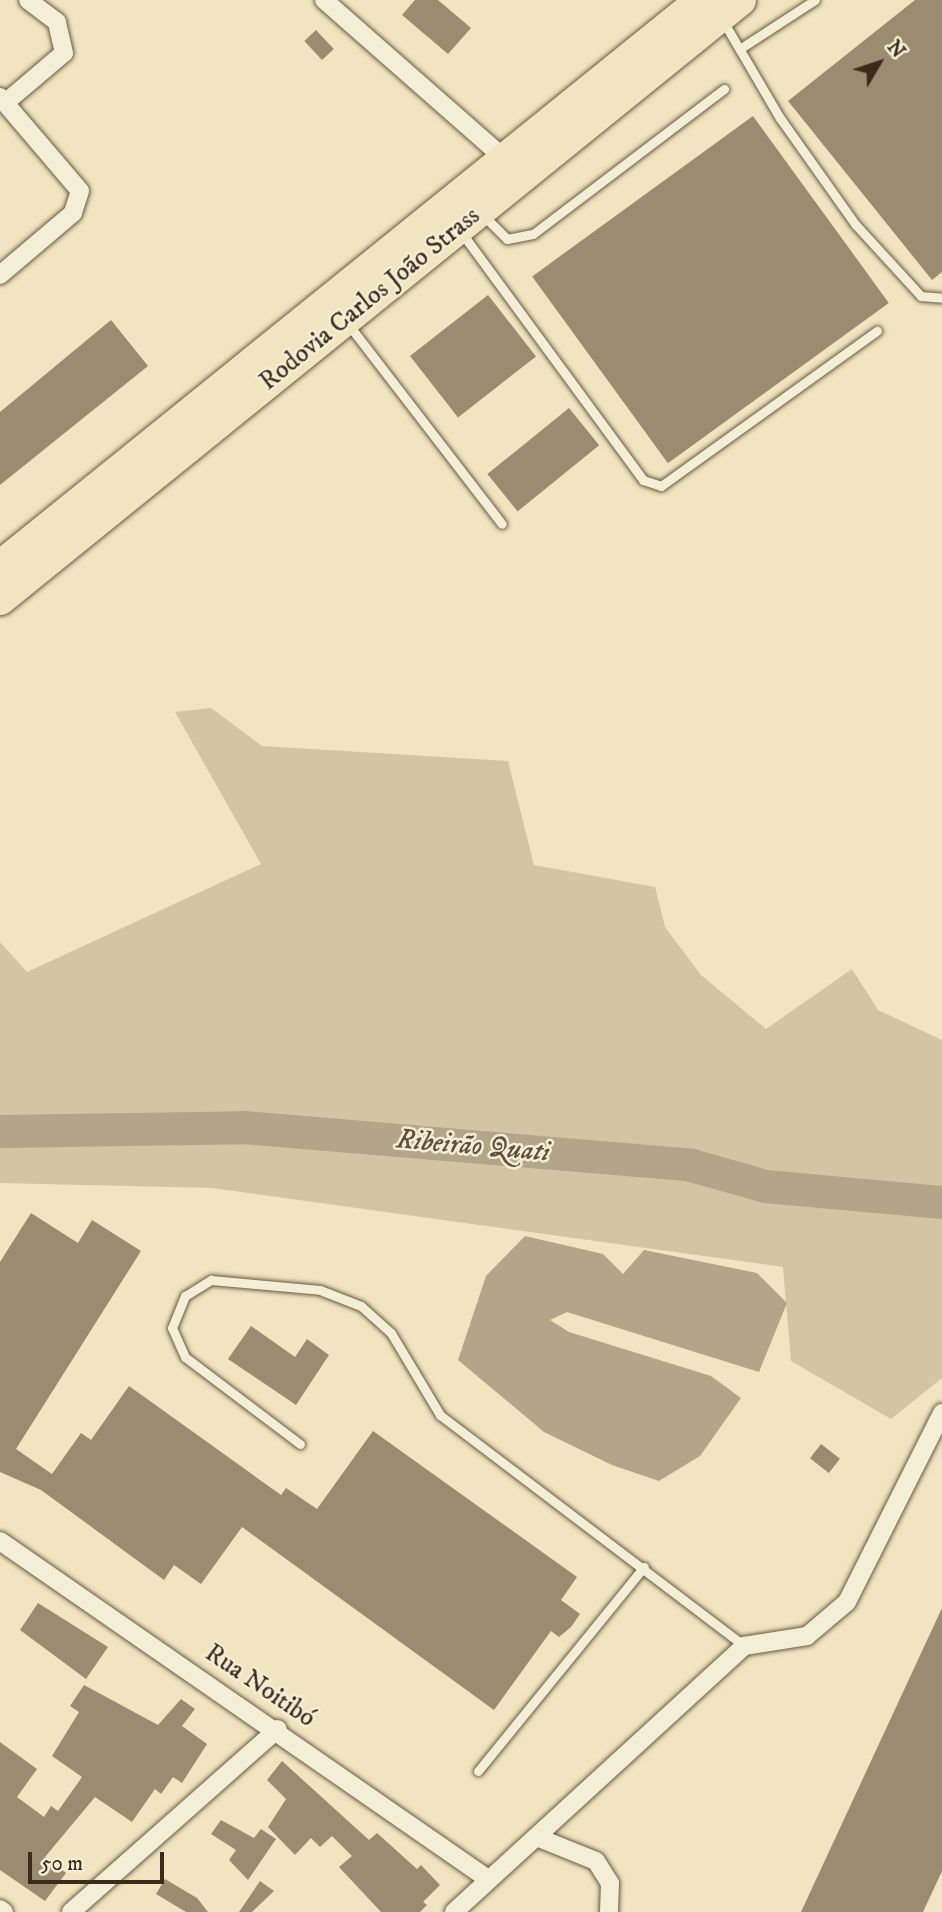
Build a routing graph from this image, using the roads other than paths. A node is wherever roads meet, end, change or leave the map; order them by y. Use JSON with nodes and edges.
{"nodes":[{"id":1,"x":28,"y":0,"type":"edge"},
{"id":2,"x":324,"y":0,"type":"edge"},
{"id":3,"x":815,"y":0,"type":"edge"},
{"id":4,"x":721,"y":6,"type":"edge"},
{"id":5,"x":741,"y":48,"type":"junction"},
{"id":6,"x":724,"y":89,"type":"dead end"},
{"id":7,"x":2,"y":100,"type":"edge"},
{"id":8,"x":505,"y":159,"type":"junction"},
{"id":9,"x":469,"y":219,"type":"junction"},
{"id":10,"x":0,"y":275,"type":"edge"},
{"id":11,"x":942,"y":298,"type":"edge"},
{"id":12,"x":345,"y":320,"type":"junction"},
{"id":13,"x":877,"y":331,"type":"dead end"},
{"id":14,"x":502,"y":524,"type":"dead end"},
{"id":15,"x":0,"y":567,"type":"edge"},
{"id":16,"x":0,"y":599,"type":"edge"},
{"id":17,"x":942,"y":1413,"type":"edge"},
{"id":18,"x":300,"y":1444,"type":"dead end"},
{"id":19,"x":0,"y":1541,"type":"edge"},
{"id":20,"x":645,"y":1567,"type":"junction"},
{"id":21,"x":744,"y":1646,"type":"junction"},
{"id":22,"x":278,"y":1730,"type":"junction"},
{"id":23,"x":478,"y":1771,"type":"dead end"},
{"id":24,"x":539,"y":1838,"type":"junction"},
{"id":25,"x":488,"y":1879,"type":"junction"},
{"id":26,"x":71,"y":1912,"type":"edge"},
{"id":27,"x":454,"y":1912,"type":"edge"},
{"id":28,"x":609,"y":1912,"type":"edge"}],
"edges":[{"from":1,"to":7,"type":"street"},
{"from":2,"to":8,"type":"street"},
{"from":3,"to":5,"type":"lane"},
{"from":4,"to":5,"type":"lane"},
{"from":4,"to":8,"type":"highway","name":"Rodovia Carlos João Strass"},
{"from":4,"to":9,"type":"highway","name":"Rodovia Carlos João Strass"},
{"from":5,"to":11,"type":"lane"},
{"from":6,"to":9,"type":"lane"},
{"from":7,"to":10,"type":"street"},
{"from":8,"to":15,"type":"highway","name":"Rodovia Carlos João Strass"},
{"from":9,"to":12,"type":"highway","name":"Rodovia Carlos João Strass"},
{"from":9,"to":13,"type":"lane"},
{"from":12,"to":14,"type":"lane"},
{"from":12,"to":16,"type":"highway","name":"Rodovia Carlos João Strass"},
{"from":17,"to":21,"type":"street"},
{"from":18,"to":20,"type":"lane"},
{"from":19,"to":22,"type":"street","name":"Rua Noitibó"},
{"from":20,"to":21,"type":"lane"},
{"from":20,"to":23,"type":"lane"},
{"from":21,"to":24,"type":"street"},
{"from":22,"to":25,"type":"street","name":"Rua Noitibó"},
{"from":22,"to":26,"type":"street"},
{"from":24,"to":25,"type":"street"},
{"from":24,"to":28,"type":"street"},
{"from":25,"to":27,"type":"street"}]}
